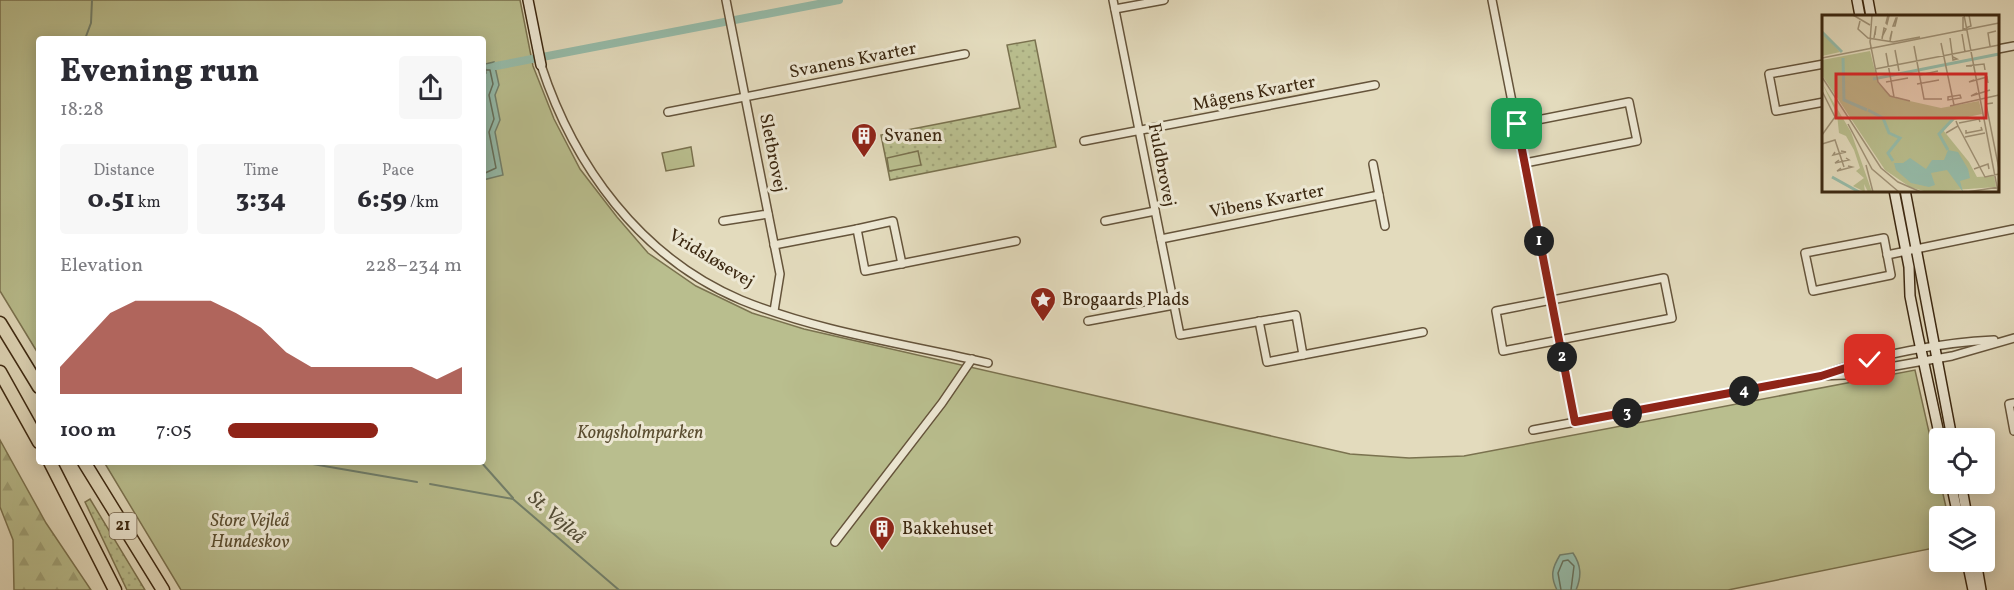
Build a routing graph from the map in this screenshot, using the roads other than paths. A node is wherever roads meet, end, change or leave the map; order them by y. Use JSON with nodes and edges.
{"nodes":[{"id":1,"x":528,"y":0,"type":"edge"},
{"id":2,"x":1113,"y":0,"type":"edge"},
{"id":3,"x":1164,"y":0,"type":"edge"},
{"id":4,"x":1492,"y":0,"type":"edge"},
{"id":5,"x":1857,"y":0,"type":"edge"},
{"id":6,"x":1868,"y":0,"type":"edge"},
{"id":7,"x":727,"y":3,"type":"edge"},
{"id":8,"x":1115,"y":9,"type":"junction"},
{"id":9,"x":1860,"y":15,"type":"edge"},
{"id":10,"x":1871,"y":15,"type":"edge"},
{"id":11,"x":2014,"y":46,"type":"edge"},
{"id":12,"x":1999,"y":49,"type":"edge"},
{"id":13,"x":965,"y":54,"type":"dead end"},
{"id":14,"x":1822,"y":64,"type":"edge"},
{"id":15,"x":541,"y":65,"type":"joint"},
{"id":16,"x":1375,"y":85,"type":"dead end"},
{"id":17,"x":746,"y":97,"type":"junction"},
{"id":18,"x":1822,"y":102,"type":"edge"},
{"id":19,"x":668,"y":112,"type":"dead end"},
{"id":20,"x":1517,"y":124,"type":"junction"},
{"id":21,"x":1139,"y":132,"type":"junction"},
{"id":22,"x":1084,"y":141,"type":"dead end"},
{"id":23,"x":1525,"y":163,"type":"junction"},
{"id":24,"x":1373,"y":164,"type":"dead end"},
{"id":25,"x":1895,"y":192,"type":"edge"},
{"id":26,"x":1905,"y":192,"type":"edge"},
{"id":27,"x":1379,"y":195,"type":"junction"},
{"id":28,"x":1155,"y":211,"type":"junction"},
{"id":29,"x":768,"y":214,"type":"junction"},
{"id":30,"x":723,"y":221,"type":"dead end"},
{"id":31,"x":1105,"y":221,"type":"dead end"},
{"id":32,"x":1385,"y":226,"type":"dead end"},
{"id":33,"x":857,"y":229,"type":"junction"},
{"id":34,"x":2014,"y":229,"type":"edge"},
{"id":35,"x":1161,"y":239,"type":"junction"},
{"id":36,"x":1016,"y":241,"type":"dead end"},
{"id":37,"x":774,"y":245,"type":"junction"},
{"id":38,"x":1911,"y":250,"type":"junction"},
{"id":39,"x":1887,"y":255,"type":"junction"},
{"id":40,"x":902,"y":264,"type":"junction"},
{"id":41,"x":1551,"y":301,"type":"junction"},
{"id":42,"x":1174,"y":305,"type":"junction"},
{"id":43,"x":774,"y":311,"type":"junction"},
{"id":44,"x":1088,"y":321,"type":"dead end"},
{"id":45,"x":1259,"y":321,"type":"junction"},
{"id":46,"x":0,"y":323,"type":"edge"},
{"id":47,"x":1423,"y":332,"type":"dead end"},
{"id":48,"x":2014,"y":338,"type":"edge"},
{"id":49,"x":1558,"y":340,"type":"junction"},
{"id":50,"x":2002,"y":340,"type":"junction"},
{"id":51,"x":1935,"y":347,"type":"junction"},
{"id":52,"x":1920,"y":350,"type":"junction"},
{"id":53,"x":1303,"y":355,"type":"junction"},
{"id":54,"x":1937,"y":358,"type":"junction"},
{"id":55,"x":972,"y":359,"type":"junction"},
{"id":56,"x":1923,"y":361,"type":"junction"},
{"id":57,"x":988,"y":363,"type":"dead end"},
{"id":58,"x":0,"y":372,"type":"edge"},
{"id":59,"x":1821,"y":376,"type":"junction"},
{"id":60,"x":36,"y":382,"type":"edge"},
{"id":61,"x":2014,"y":403,"type":"edge"},
{"id":62,"x":1575,"y":422,"type":"junction"},
{"id":63,"x":1938,"y":428,"type":"edge"},
{"id":64,"x":1950,"y":428,"type":"edge"},
{"id":65,"x":1533,"y":430,"type":"dead end"},
{"id":66,"x":2014,"y":431,"type":"edge"},
{"id":67,"x":36,"y":437,"type":"edge"},
{"id":68,"x":52,"y":465,"type":"edge"},
{"id":69,"x":86,"y":465,"type":"edge"},
{"id":70,"x":835,"y":542,"type":"dead end"},
{"id":71,"x":1970,"y":572,"type":"edge"},
{"id":72,"x":1978,"y":572,"type":"edge"},
{"id":73,"x":115,"y":590,"type":"edge"},
{"id":74,"x":163,"y":590,"type":"edge"},
{"id":75,"x":1973,"y":590,"type":"edge"},
{"id":76,"x":1981,"y":590,"type":"edge"}],
"edges":[{"from":1,"to":15,"type":"street","name":"Vridsløsevej"},
{"from":2,"to":8,"type":"street","name":"Fuldbrovej"},
{"from":3,"to":8,"type":"street"},
{"from":4,"to":20,"type":"street"},
{"from":5,"to":9,"type":"street"},
{"from":6,"to":10,"type":"street"},
{"from":7,"to":17,"type":"street","name":"Sletbrovej"},
{"from":8,"to":21,"type":"street","name":"Fuldbrovej"},
{"from":11,"to":12,"type":"street"},
{"from":13,"to":17,"type":"street","name":"Svanens Kvarter"},
{"from":14,"to":18,"type":"street"},
{"from":15,"to":43,"type":"street","name":"Vridsløsevej"},
{"from":16,"to":21,"type":"street","name":"Mågens Kvarter"},
{"from":17,"to":19,"type":"street","name":"Svanens Kvarter"},
{"from":17,"to":29,"type":"street","name":"Sletbrovej"},
{"from":20,"to":23,"type":"street"},
{"from":20,"to":23,"type":"street"},
{"from":21,"to":22,"type":"street","name":"Mågens Kvarter"},
{"from":21,"to":28,"type":"street","name":"Fuldbrovej"},
{"from":23,"to":41,"type":"street"},
{"from":24,"to":27,"type":"street"},
{"from":25,"to":38,"type":"street"},
{"from":26,"to":38,"type":"street"},
{"from":27,"to":32,"type":"street"},
{"from":27,"to":35,"type":"street","name":"Vibens Kvarter"},
{"from":28,"to":31,"type":"street"},
{"from":28,"to":35,"type":"street","name":"Fuldbrovej"},
{"from":29,"to":30,"type":"street"},
{"from":29,"to":37,"type":"street","name":"Sletbrovej"},
{"from":33,"to":37,"type":"street"},
{"from":33,"to":40,"type":"street"},
{"from":33,"to":40,"type":"street"},
{"from":34,"to":38,"type":"street"},
{"from":35,"to":42,"type":"street","name":"Fuldbrovej"},
{"from":36,"to":40,"type":"street"},
{"from":37,"to":43,"type":"street","name":"Sletbrovej"},
{"from":38,"to":39,"type":"street"},
{"from":38,"to":51,"type":"street"},
{"from":38,"to":52,"type":"street"},
{"from":39,"to":39,"type":"street"},
{"from":41,"to":49,"type":"street"},
{"from":41,"to":49,"type":"street"},
{"from":41,"to":49,"type":"street"},
{"from":42,"to":44,"type":"street"},
{"from":42,"to":45,"type":"street","name":"Fuldbrovej"},
{"from":43,"to":55,"type":"street","name":"Vridsløsevej"},
{"from":45,"to":53,"type":"street"},
{"from":45,"to":53,"type":"street"},
{"from":46,"to":60,"type":"highway"},
{"from":47,"to":53,"type":"street"},
{"from":48,"to":50,"type":"street"},
{"from":49,"to":62,"type":"street"},
{"from":50,"to":51,"type":"street"},
{"from":50,"to":54,"type":"street"},
{"from":51,"to":52,"type":"street"},
{"from":51,"to":54,"type":"street"},
{"from":52,"to":56,"type":"street"},
{"from":52,"to":59,"type":"street"},
{"from":54,"to":56,"type":"street"},
{"from":54,"to":64,"type":"street"},
{"from":55,"to":57,"type":"street","name":"Vridsløsevej"},
{"from":55,"to":70,"type":"street"},
{"from":56,"to":59,"type":"street"},
{"from":56,"to":63,"type":"street"},
{"from":58,"to":67,"type":"highway"},
{"from":59,"to":62,"type":"street"},
{"from":61,"to":66,"type":"street"},
{"from":62,"to":65,"type":"street"},
{"from":68,"to":73,"type":"highway","number":"21"},
{"from":69,"to":74,"type":"highway","number":"21"},
{"from":71,"to":75,"type":"street"},
{"from":72,"to":76,"type":"street"}]}
